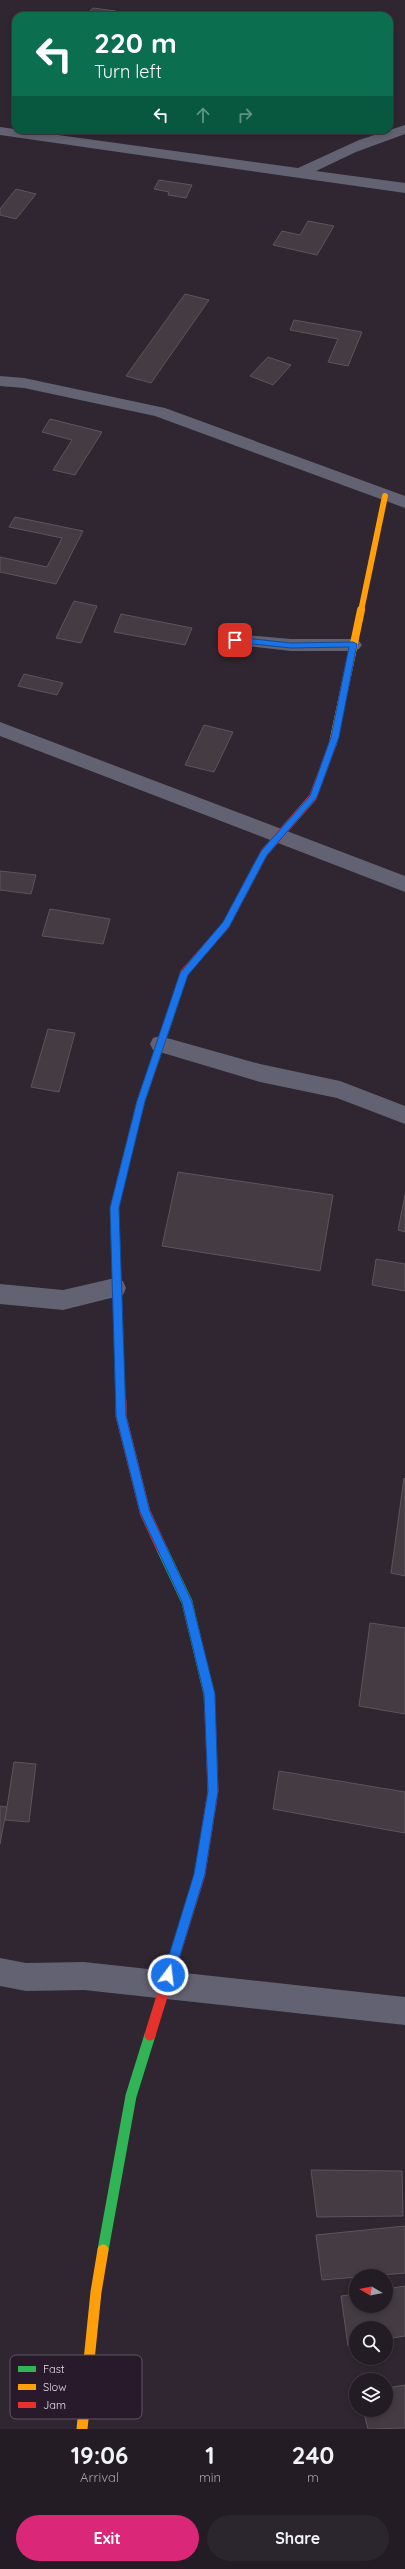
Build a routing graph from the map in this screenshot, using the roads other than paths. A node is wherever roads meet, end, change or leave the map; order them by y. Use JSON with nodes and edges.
{"nodes":[{"id":1,"x":405,"y":129,"type":"edge"},
{"id":2,"x":0,"y":130,"type":"edge"},
{"id":3,"x":12,"y":132,"type":"edge"},
{"id":4,"x":393,"y":133,"type":"edge"},
{"id":5,"x":27,"y":134,"type":"edge"},
{"id":6,"x":390,"y":134,"type":"edge"},
{"id":7,"x":299,"y":174,"type":"junction"},
{"id":8,"x":405,"y":188,"type":"edge"},
{"id":9,"x":0,"y":381,"type":"edge"},
{"id":10,"x":385,"y":496,"type":"junction"},
{"id":11,"x":405,"y":502,"type":"edge"},
{"id":12,"x":235,"y":640,"type":"dead end"},
{"id":13,"x":353,"y":644,"type":"junction"},
{"id":14,"x":0,"y":729,"type":"edge"},
{"id":15,"x":279,"y":837,"type":"junction"},
{"id":16,"x":405,"y":884,"type":"edge"},
{"id":17,"x":160,"y":1044,"type":"junction"},
{"id":18,"x":405,"y":1115,"type":"edge"},
{"id":19,"x":115,"y":1288,"type":"junction"},
{"id":20,"x":0,"y":1294,"type":"edge"},
{"id":21,"x":0,"y":1972,"type":"edge"},
{"id":22,"x":165,"y":1986,"type":"junction"},
{"id":23,"x":405,"y":2011,"type":"edge"},
{"id":24,"x":90,"y":2355,"type":"edge"},
{"id":25,"x":83,"y":2419,"type":"edge"},
{"id":26,"x":82,"y":2429,"type":"edge"}],
"edges":[{"from":1,"to":4,"type":"street"},
{"from":2,"to":3,"type":"street"},
{"from":5,"to":7,"type":"street"},
{"from":6,"to":7,"type":"street"},
{"from":7,"to":8,"type":"street"},
{"from":9,"to":10,"type":"street"},
{"from":10,"to":11,"type":"street"},
{"from":10,"to":13,"type":"street"},
{"from":12,"to":13,"type":"street"},
{"from":13,"to":15,"type":"street"},
{"from":14,"to":15,"type":"street"},
{"from":15,"to":16,"type":"street"},
{"from":15,"to":17,"type":"street"},
{"from":17,"to":18,"type":"street"},
{"from":17,"to":19,"type":"street"},
{"from":19,"to":20,"type":"street"},
{"from":19,"to":22,"type":"street"},
{"from":21,"to":22,"type":"street"},
{"from":22,"to":23,"type":"street"},
{"from":22,"to":24,"type":"street"},
{"from":25,"to":26,"type":"street"}]}
